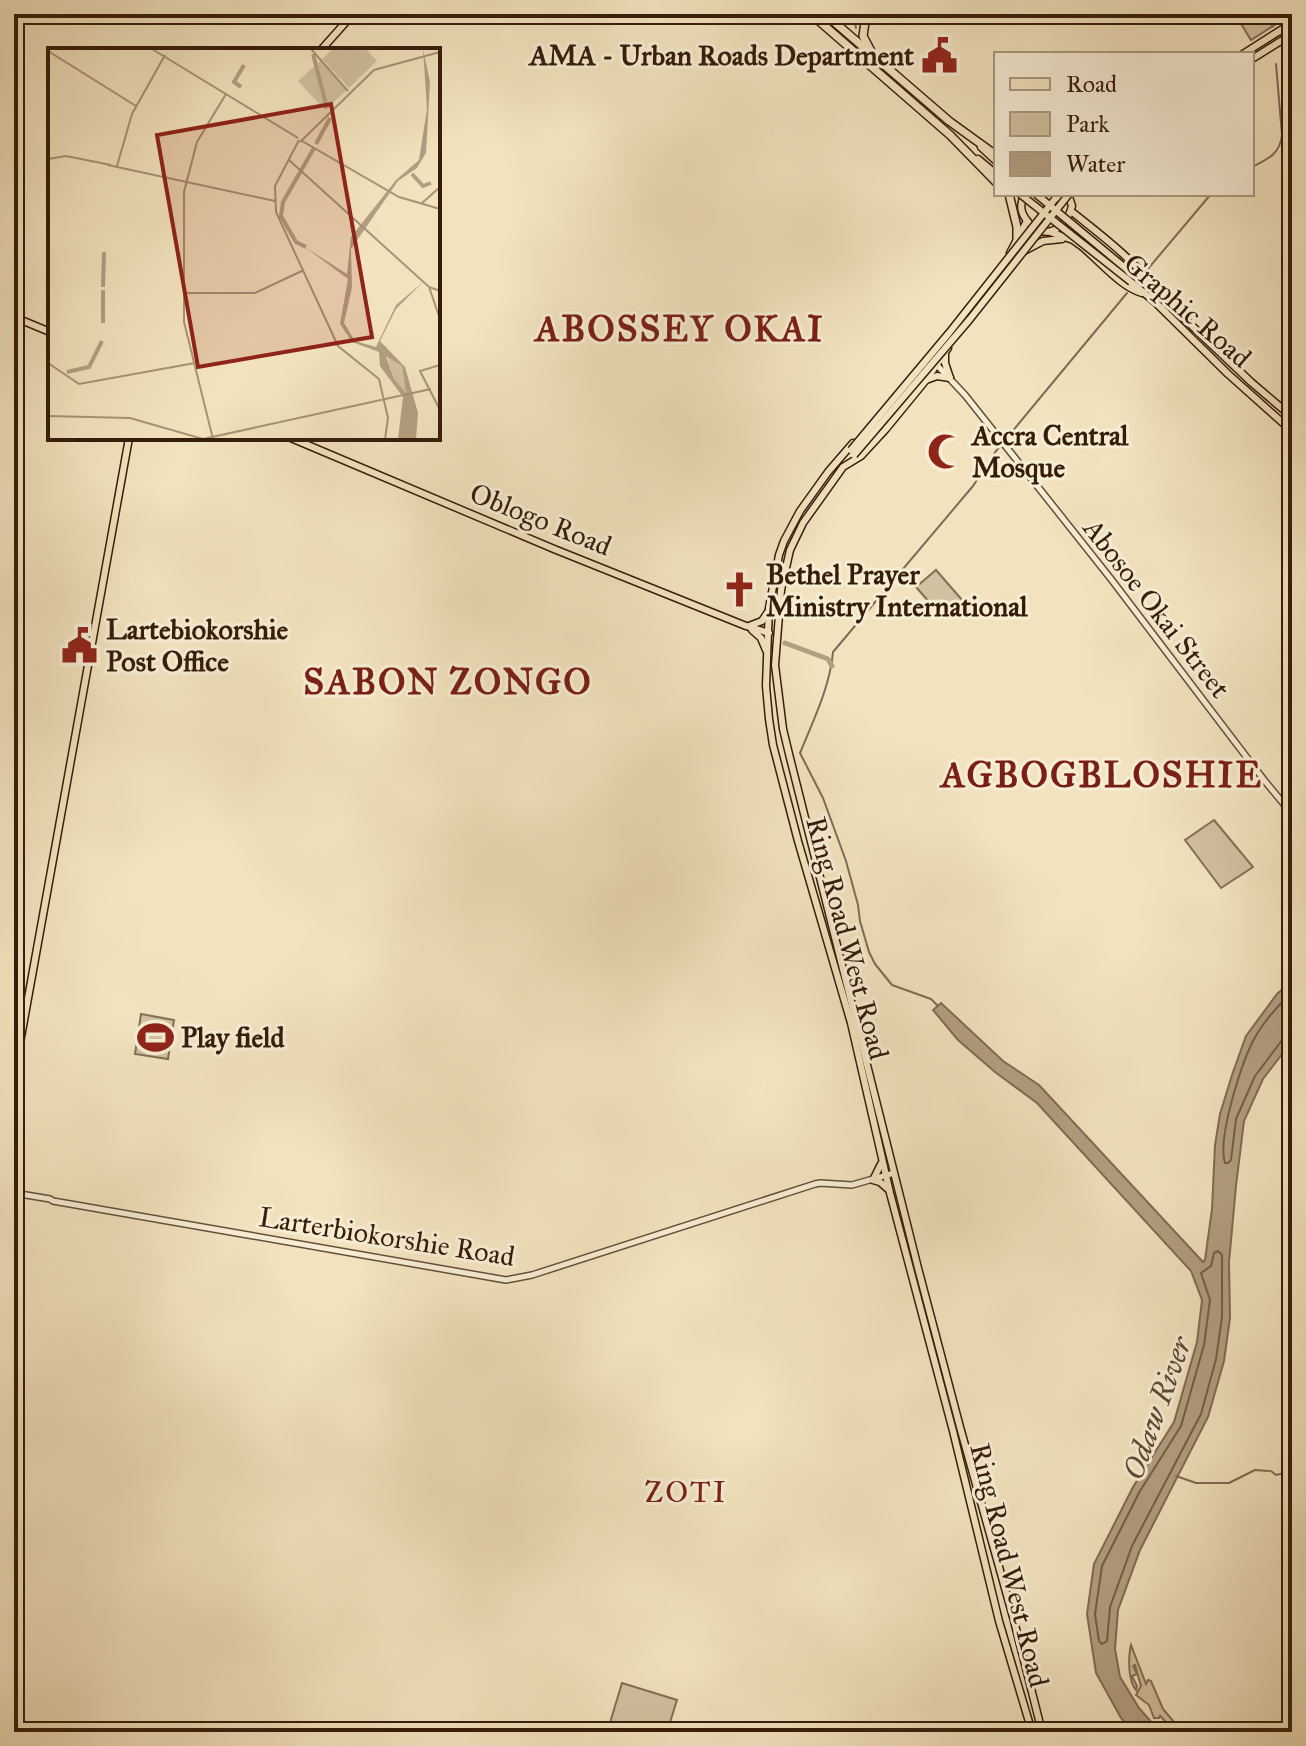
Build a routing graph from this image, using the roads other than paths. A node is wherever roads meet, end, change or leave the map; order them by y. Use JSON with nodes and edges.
{"nodes":[{"id":1,"x":353,"y":14,"type":"edge"},
{"id":2,"x":813,"y":14,"type":"edge"},
{"id":3,"x":825,"y":14,"type":"edge"},
{"id":4,"x":865,"y":22,"type":"dead end"},
{"id":5,"x":1292,"y":23,"type":"edge"},
{"id":6,"x":1292,"y":34,"type":"edge"},
{"id":7,"x":323,"y":48,"type":"edge"},
{"id":8,"x":1246,"y":52,"type":"edge"},
{"id":9,"x":1254,"y":58,"type":"edge"},
{"id":10,"x":879,"y":61,"type":"junction"},
{"id":11,"x":994,"y":156,"type":"edge"},
{"id":12,"x":994,"y":175,"type":"edge"},
{"id":13,"x":1009,"y":196,"type":"edge"},
{"id":14,"x":1010,"y":196,"type":"edge"},
{"id":15,"x":1023,"y":196,"type":"edge"},
{"id":16,"x":1026,"y":196,"type":"edge"},
{"id":17,"x":1038,"y":196,"type":"edge"},
{"id":18,"x":1069,"y":196,"type":"edge"},
{"id":19,"x":1077,"y":196,"type":"edge"},
{"id":20,"x":1059,"y":198,"type":"edge"},
{"id":21,"x":1072,"y":207,"type":"junction"},
{"id":22,"x":1020,"y":209,"type":"junction"},
{"id":23,"x":1027,"y":221,"type":"junction"},
{"id":24,"x":1046,"y":232,"type":"junction"},
{"id":25,"x":1068,"y":239,"type":"junction"},
{"id":26,"x":1017,"y":241,"type":"junction"},
{"id":27,"x":1024,"y":251,"type":"junction"},
{"id":28,"x":1134,"y":280,"type":"junction"},
{"id":29,"x":1148,"y":291,"type":"junction"},
{"id":30,"x":14,"y":317,"type":"edge"},
{"id":31,"x":48,"y":331,"type":"edge"},
{"id":32,"x":945,"y":352,"type":"junction"},
{"id":33,"x":927,"y":355,"type":"junction"},
{"id":34,"x":937,"y":366,"type":"junction"},
{"id":35,"x":950,"y":378,"type":"junction"},
{"id":36,"x":926,"y":380,"type":"junction"},
{"id":37,"x":1292,"y":417,"type":"edge"},
{"id":38,"x":1292,"y":431,"type":"edge"},
{"id":39,"x":129,"y":440,"type":"edge"},
{"id":40,"x":296,"y":440,"type":"edge"},
{"id":41,"x":852,"y":452,"type":"junction"},
{"id":42,"x":843,"y":455,"type":"junction"},
{"id":43,"x":845,"y":464,"type":"junction"},
{"id":44,"x":769,"y":608,"type":"junction"},
{"id":45,"x":746,"y":626,"type":"junction"},
{"id":46,"x":768,"y":632,"type":"junction"},
{"id":47,"x":777,"y":634,"type":"junction"},
{"id":48,"x":767,"y":653,"type":"junction"},
{"id":49,"x":779,"y":683,"type":"junction"},
{"id":50,"x":1292,"y":814,"type":"edge"},
{"id":51,"x":14,"y":1076,"type":"edge"},
{"id":52,"x":882,"y":1161,"type":"junction"},
{"id":53,"x":890,"y":1175,"type":"junction"},
{"id":54,"x":873,"y":1180,"type":"junction"},
{"id":55,"x":890,"y":1193,"type":"junction"},
{"id":56,"x":14,"y":1195,"type":"edge"},
{"id":57,"x":1013,"y":1617,"type":"junction"},
{"id":58,"x":999,"y":1621,"type":"junction"},
{"id":59,"x":1032,"y":1732,"type":"edge"},
{"id":60,"x":1042,"y":1732,"type":"edge"}],
"edges":[{"from":1,"to":7,"type":"main road"},
{"from":2,"to":12,"type":"highway"},
{"from":3,"to":10,"type":"highway"},
{"from":4,"to":10,"type":"highway"},
{"from":5,"to":8,"type":"main road"},
{"from":6,"to":9,"type":"main road"},
{"from":10,"to":11,"type":"highway"},
{"from":13,"to":26,"type":"highway"},
{"from":14,"to":22,"type":"highway"},
{"from":15,"to":22,"type":"main road"},
{"from":16,"to":28,"type":"main road","bridge":true},
{"from":17,"to":28,"type":"main road","bridge":true},
{"from":18,"to":21,"type":"main road"},
{"from":19,"to":21,"type":"main road","name":"Ring Road West Road"},
{"from":20,"to":41,"type":"main road","bridge":true},
{"from":21,"to":24,"type":"main road","name":"Ring Road West Road"},
{"from":21,"to":29,"type":"main road","name":"Graphic Road"},
{"from":22,"to":23,"type":"main road"},
{"from":23,"to":24,"type":"main road","name":"Graphic Road"},
{"from":23,"to":26,"type":"main road","name":"Ring Road West Road"},
{"from":24,"to":25,"type":"main road","name":"Graphic Road"},
{"from":24,"to":27,"type":"main road","name":"Ring Road West Road"},
{"from":25,"to":27,"type":"main road"},
{"from":25,"to":29,"type":"main road","name":"Graphic Road"},
{"from":26,"to":33,"type":"main road","name":"Ring Road West Road"},
{"from":27,"to":32,"type":"main road","name":"Ring Road West Road"},
{"from":28,"to":29,"type":"main road"},
{"from":29,"to":37,"type":"main road","name":"Graphic Road"},
{"from":29,"to":38,"type":"main road","name":"Graphic Road"},
{"from":30,"to":31,"type":"main road"},
{"from":32,"to":34,"type":"main road","name":"Ring Road West Road"},
{"from":32,"to":35,"type":"main road"},
{"from":33,"to":34,"type":"street","name":"Abosoe Okai Street"},
{"from":33,"to":42,"type":"main road","name":"Ring Road West Road"},
{"from":34,"to":35,"type":"street","name":"Abosoe Okai Street"},
{"from":34,"to":36,"type":"main road","name":"Ring Road West Road"},
{"from":35,"to":36,"type":"main road"},
{"from":35,"to":50,"type":"street","name":"Abosoe Okai Street"},
{"from":36,"to":43,"type":"main road","name":"Ring Road West Road"},
{"from":39,"to":51,"type":"main road"},
{"from":40,"to":45,"type":"main road","name":"Oblogo Road"},
{"from":41,"to":42,"type":"main road"},
{"from":41,"to":43,"type":"main road"},
{"from":42,"to":44,"type":"main road","name":"Ring Road West Road"},
{"from":43,"to":47,"type":"main road","name":"Ring Road West Road"},
{"from":44,"to":45,"type":"main road"},
{"from":44,"to":46,"type":"main road","name":"Ring Road West Road"},
{"from":45,"to":46,"type":"main road","name":"Oblogo Road"},
{"from":45,"to":48,"type":"main road"},
{"from":46,"to":47,"type":"main road","name":"Oblogo Road"},
{"from":46,"to":48,"type":"main road","name":"Ring Road West Road"},
{"from":46,"to":49,"type":"main road"},
{"from":47,"to":49,"type":"main road","name":"Ring Road West Road"},
{"from":48,"to":52,"type":"main road","name":"Ring Road West Road"},
{"from":49,"to":53,"type":"main road","name":"Ring Road West Road"},
{"from":52,"to":53,"type":"main road","name":"Ring Road West Road"},
{"from":52,"to":54,"type":"main road"},
{"from":53,"to":54,"type":"street","name":"Larterbiokorshie Road"},
{"from":53,"to":55,"type":"main road","name":"Ring Road West Road"},
{"from":53,"to":57,"type":"main road","name":"Ring Road West Road"},
{"from":54,"to":55,"type":"main road"},
{"from":54,"to":56,"type":"street","name":"Larterbiokorshie Road"},
{"from":55,"to":58,"type":"main road","name":"Ring Road West Road"},
{"from":57,"to":58,"type":"main road"},
{"from":57,"to":60,"type":"main road","name":"Ring Road West Road"},
{"from":58,"to":59,"type":"main road","name":"Ring Road West Road"}]}
